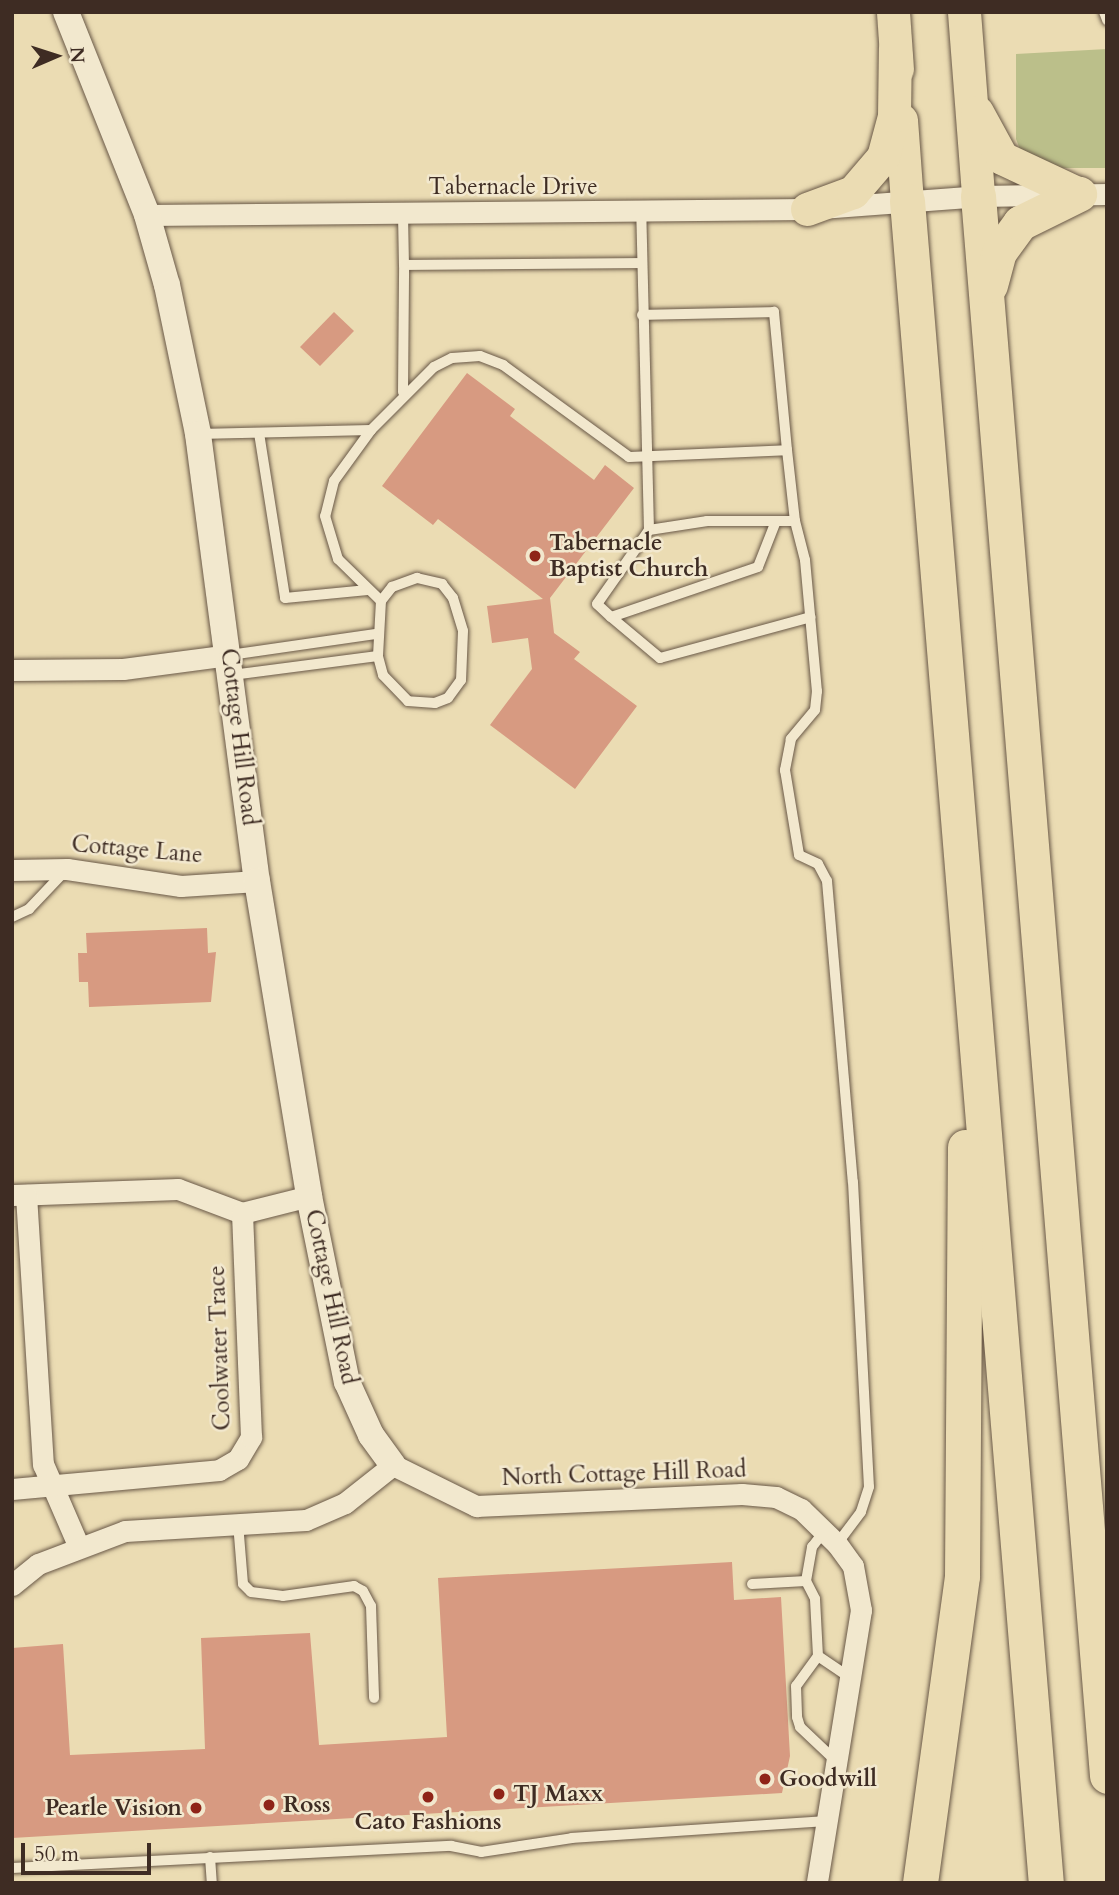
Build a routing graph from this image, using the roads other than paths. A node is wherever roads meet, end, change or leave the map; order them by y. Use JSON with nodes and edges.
{"nodes":[{"id":1,"x":66,"y":12,"type":"edge"},
{"id":2,"x":893,"y":12,"type":"edge"},
{"id":3,"x":964,"y":12,"type":"edge"},
{"id":4,"x":1104,"y":12,"type":"edge"},
{"id":5,"x":1107,"y":20,"type":"edge"},
{"id":6,"x":895,"y":48,"type":"junction"},
{"id":7,"x":969,"y":82,"type":"junction"},
{"id":8,"x":1093,"y":194,"type":"edge"},
{"id":9,"x":978,"y":196,"type":"junction"},
{"id":10,"x":893,"y":202,"type":"junction"},
{"id":11,"x":807,"y":209,"type":"junction"},
{"id":12,"x":641,"y":212,"type":"junction"},
{"id":13,"x":403,"y":214,"type":"junction"},
{"id":14,"x":147,"y":215,"type":"junction"},
{"id":15,"x":641,"y":263,"type":"junction"},
{"id":16,"x":404,"y":265,"type":"junction"},
{"id":17,"x":985,"y":302,"type":"junction"},
{"id":18,"x":642,"y":315,"type":"junction"},
{"id":19,"x":403,"y":393,"type":"junction"},
{"id":20,"x":371,"y":430,"type":"junction"},
{"id":21,"x":259,"y":433,"type":"junction"},
{"id":22,"x":198,"y":434,"type":"junction"},
{"id":23,"x":787,"y":450,"type":"junction"},
{"id":24,"x":645,"y":459,"type":"junction"},
{"id":25,"x":776,"y":521,"type":"junction"},
{"id":26,"x":795,"y":521,"type":"junction"},
{"id":27,"x":649,"y":530,"type":"junction"},
{"id":28,"x":368,"y":590,"type":"junction"},
{"id":29,"x":381,"y":601,"type":"junction"},
{"id":30,"x":611,"y":617,"type":"junction"},
{"id":31,"x":811,"y":617,"type":"junction"},
{"id":32,"x":375,"y":634,"type":"junction"},
{"id":33,"x":378,"y":656,"type":"junction"},
{"id":34,"x":231,"y":665,"type":"junction"},
{"id":35,"x":12,"y":670,"type":"edge"},
{"id":36,"x":67,"y":869,"type":"junction"},
{"id":37,"x":12,"y":870,"type":"edge"},
{"id":38,"x":257,"y":881,"type":"junction"},
{"id":39,"x":12,"y":917,"type":"edge"},
{"id":40,"x":971,"y":961,"type":"junction"},
{"id":41,"x":19,"y":1195,"type":"edge"},
{"id":42,"x":309,"y":1196,"type":"junction"},
{"id":43,"x":242,"y":1213,"type":"junction"},
{"id":44,"x":1068,"y":1289,"type":"junction"},
{"id":45,"x":393,"y":1465,"type":"junction"},
{"id":46,"x":51,"y":1487,"type":"junction"},
{"id":47,"x":12,"y":1489,"type":"edge"},
{"id":48,"x":1107,"y":1517,"type":"edge"},
{"id":49,"x":238,"y":1523,"type":"junction"},
{"id":50,"x":832,"y":1536,"type":"junction"},
{"id":51,"x":78,"y":1545,"type":"junction"},
{"id":52,"x":806,"y":1581,"type":"junction"},
{"id":53,"x":752,"y":1584,"type":"dead end"},
{"id":54,"x":12,"y":1585,"type":"edge"},
{"id":55,"x":818,"y":1656,"type":"junction"},
{"id":56,"x":852,"y":1679,"type":"junction"},
{"id":57,"x":374,"y":1698,"type":"dead end"},
{"id":58,"x":838,"y":1763,"type":"junction"},
{"id":59,"x":1107,"y":1776,"type":"edge"},
{"id":60,"x":829,"y":1821,"type":"junction"},
{"id":61,"x":210,"y":1857,"type":"junction"},
{"id":62,"x":12,"y":1868,"type":"edge"},
{"id":63,"x":212,"y":1883,"type":"edge"},
{"id":64,"x":817,"y":1883,"type":"edge"},
{"id":65,"x":920,"y":1883,"type":"edge"},
{"id":66,"x":1046,"y":1883,"type":"edge"}],
"edges":[{"from":1,"to":14,"type":"street","name":"Cottage Hill Road"},
{"from":2,"to":6,"type":"main road"},
{"from":3,"to":7,"type":"main road"},
{"from":4,"to":5,"type":"lane"},
{"from":6,"to":10,"type":"main road"},
{"from":6,"to":11,"type":"main road"},
{"from":7,"to":8,"type":"main road"},
{"from":7,"to":9,"type":"main road"},
{"from":8,"to":9,"type":"street","name":"Tabernacle Drive"},
{"from":8,"to":17,"type":"highway"},
{"from":9,"to":10,"type":"street","name":"Tabernacle Drive"},
{"from":9,"to":17,"type":"highway"},
{"from":10,"to":11,"type":"street","name":"Tabernacle Drive"},
{"from":10,"to":40,"type":"highway"},
{"from":11,"to":12,"type":"street","name":"Tabernacle Drive"},
{"from":12,"to":13,"type":"street","name":"Tabernacle Drive"},
{"from":12,"to":15,"type":"lane"},
{"from":13,"to":14,"type":"street","name":"Tabernacle Drive"},
{"from":13,"to":16,"type":"lane"},
{"from":14,"to":22,"type":"street","name":"Cottage Hill Road"},
{"from":15,"to":16,"type":"lane"},
{"from":15,"to":18,"type":"lane"},
{"from":16,"to":19,"type":"lane"},
{"from":17,"to":44,"type":"highway"},
{"from":18,"to":23,"type":"lane"},
{"from":18,"to":24,"type":"lane"},
{"from":19,"to":20,"type":"lane"},
{"from":19,"to":24,"type":"lane"},
{"from":20,"to":21,"type":"lane"},
{"from":20,"to":28,"type":"lane"},
{"from":21,"to":22,"type":"lane"},
{"from":21,"to":28,"type":"lane"},
{"from":22,"to":34,"type":"street","name":"Cottage Hill Road"},
{"from":23,"to":24,"type":"lane"},
{"from":23,"to":26,"type":"lane"},
{"from":24,"to":27,"type":"lane"},
{"from":25,"to":26,"type":"lane"},
{"from":25,"to":27,"type":"lane"},
{"from":25,"to":30,"type":"lane"},
{"from":26,"to":31,"type":"lane"},
{"from":27,"to":30,"type":"lane"},
{"from":28,"to":29,"type":"lane"},
{"from":29,"to":32,"type":"lane"},
{"from":29,"to":33,"type":"lane"},
{"from":30,"to":31,"type":"lane"},
{"from":31,"to":50,"type":"lane"},
{"from":32,"to":33,"type":"lane"},
{"from":32,"to":34,"type":"lane"},
{"from":33,"to":34,"type":"lane"},
{"from":34,"to":35,"type":"street"},
{"from":34,"to":38,"type":"street","name":"Cottage Hill Road"},
{"from":36,"to":37,"type":"street","name":"Cottage Lane"},
{"from":36,"to":38,"type":"street","name":"Cottage Lane"},
{"from":36,"to":39,"type":"lane"},
{"from":38,"to":42,"type":"street","name":"Cottage Hill Road"},
{"from":40,"to":65,"type":"highway"},
{"from":40,"to":66,"type":"highway"},
{"from":41,"to":43,"type":"street"},
{"from":41,"to":46,"type":"street"},
{"from":42,"to":43,"type":"street"},
{"from":42,"to":45,"type":"street","name":"Cottage Hill Road"},
{"from":43,"to":46,"type":"street","name":"Coolwater Trace"},
{"from":44,"to":48,"type":"highway"},
{"from":44,"to":59,"type":"highway"},
{"from":45,"to":49,"type":"street"},
{"from":45,"to":50,"type":"street","name":"North Cottage Hill Road"},
{"from":46,"to":47,"type":"street","name":"Coolwater Trace"},
{"from":46,"to":51,"type":"street"},
{"from":49,"to":51,"type":"street"},
{"from":49,"to":57,"type":"lane"},
{"from":50,"to":52,"type":"lane"},
{"from":50,"to":56,"type":"street","name":"North Cottage Hill Road"},
{"from":51,"to":54,"type":"street"},
{"from":52,"to":53,"type":"lane"},
{"from":52,"to":55,"type":"lane"},
{"from":55,"to":56,"type":"lane"},
{"from":55,"to":58,"type":"lane"},
{"from":56,"to":58,"type":"street","name":"North Cottage Hill Road"},
{"from":58,"to":60,"type":"street","name":"North Cottage Hill Road"},
{"from":60,"to":61,"type":"lane"},
{"from":60,"to":64,"type":"street","name":"North Cottage Hill Road"},
{"from":61,"to":62,"type":"lane"},
{"from":61,"to":63,"type":"lane"}]}
